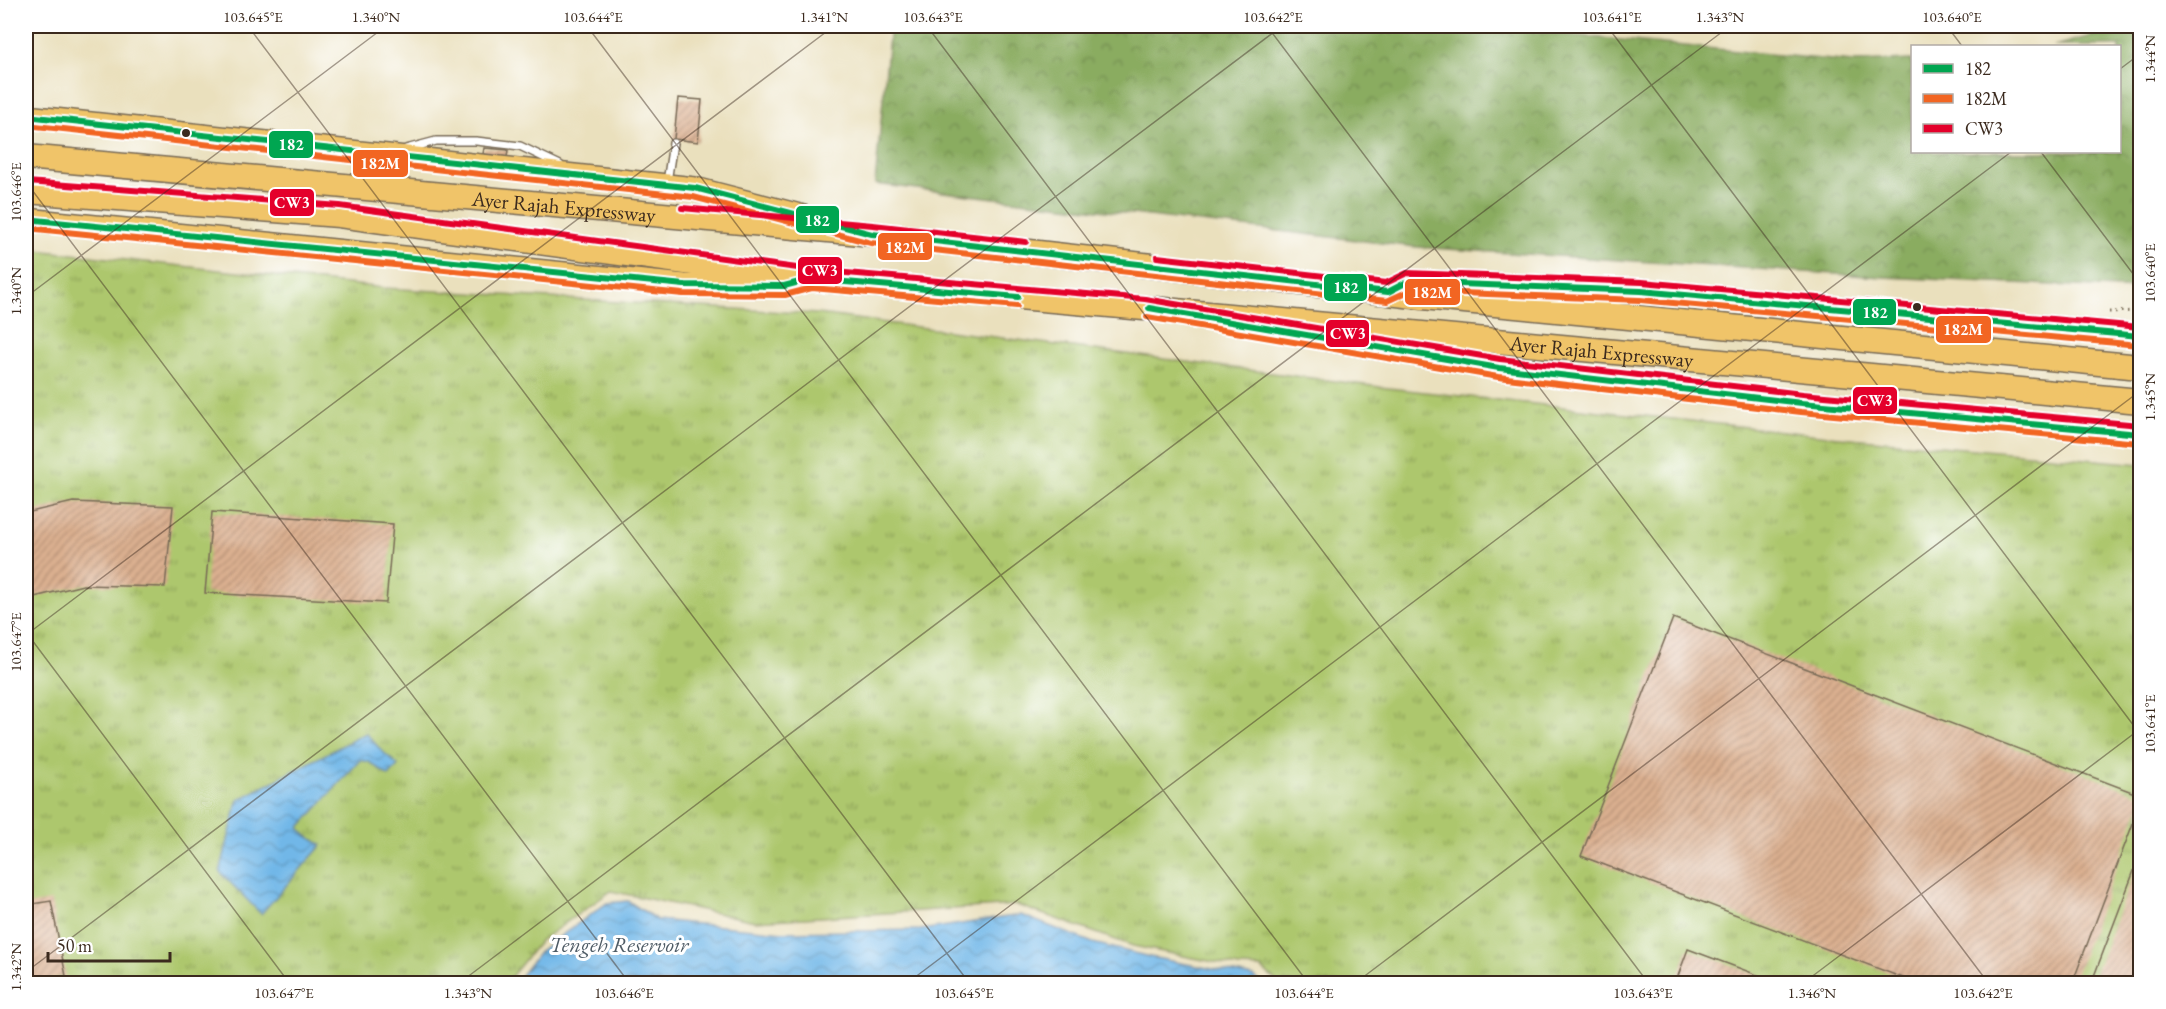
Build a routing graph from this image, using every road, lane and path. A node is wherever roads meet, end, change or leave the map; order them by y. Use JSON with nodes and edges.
{"nodes":[{"id":1,"x":26,"y":116,"type":"edge"},
{"id":2,"x":673,"y":143,"type":"dead end"},
{"id":3,"x":26,"y":157,"type":"edge"},
{"id":4,"x":666,"y":185,"type":"junction"},
{"id":5,"x":26,"y":191,"type":"edge"},
{"id":6,"x":26,"y":219,"type":"edge"},
{"id":7,"x":872,"y":234,"type":"junction"},
{"id":8,"x":811,"y":279,"type":"junction"},
{"id":9,"x":1388,"y":292,"type":"junction"},
{"id":10,"x":1144,"y":308,"type":"junction"},
{"id":11,"x":2140,"y":336,"type":"edge"},
{"id":12,"x":2140,"y":367,"type":"edge"},
{"id":13,"x":2140,"y":401,"type":"edge"},
{"id":14,"x":2140,"y":434,"type":"edge"}],
"edges":[{"from":1,"to":4,"type":"main road"},
{"from":2,"to":4,"type":"lane"},
{"from":3,"to":7,"type":"highway","name":"Ayer Rajah Expressway"},
{"from":4,"to":7,"type":"main road"},
{"from":5,"to":8,"type":"highway","name":"Ayer Rajah Expressway"},
{"from":6,"to":8,"type":"main road"},
{"from":7,"to":9,"type":"highway","name":"Ayer Rajah Expressway"},
{"from":8,"to":10,"type":"highway","name":"Ayer Rajah Expressway"},
{"from":9,"to":11,"type":"highway"},
{"from":9,"to":12,"type":"highway","name":"Ayer Rajah Expressway"},
{"from":10,"to":13,"type":"highway","name":"Ayer Rajah Expressway"},
{"from":10,"to":14,"type":"highway"}]}
